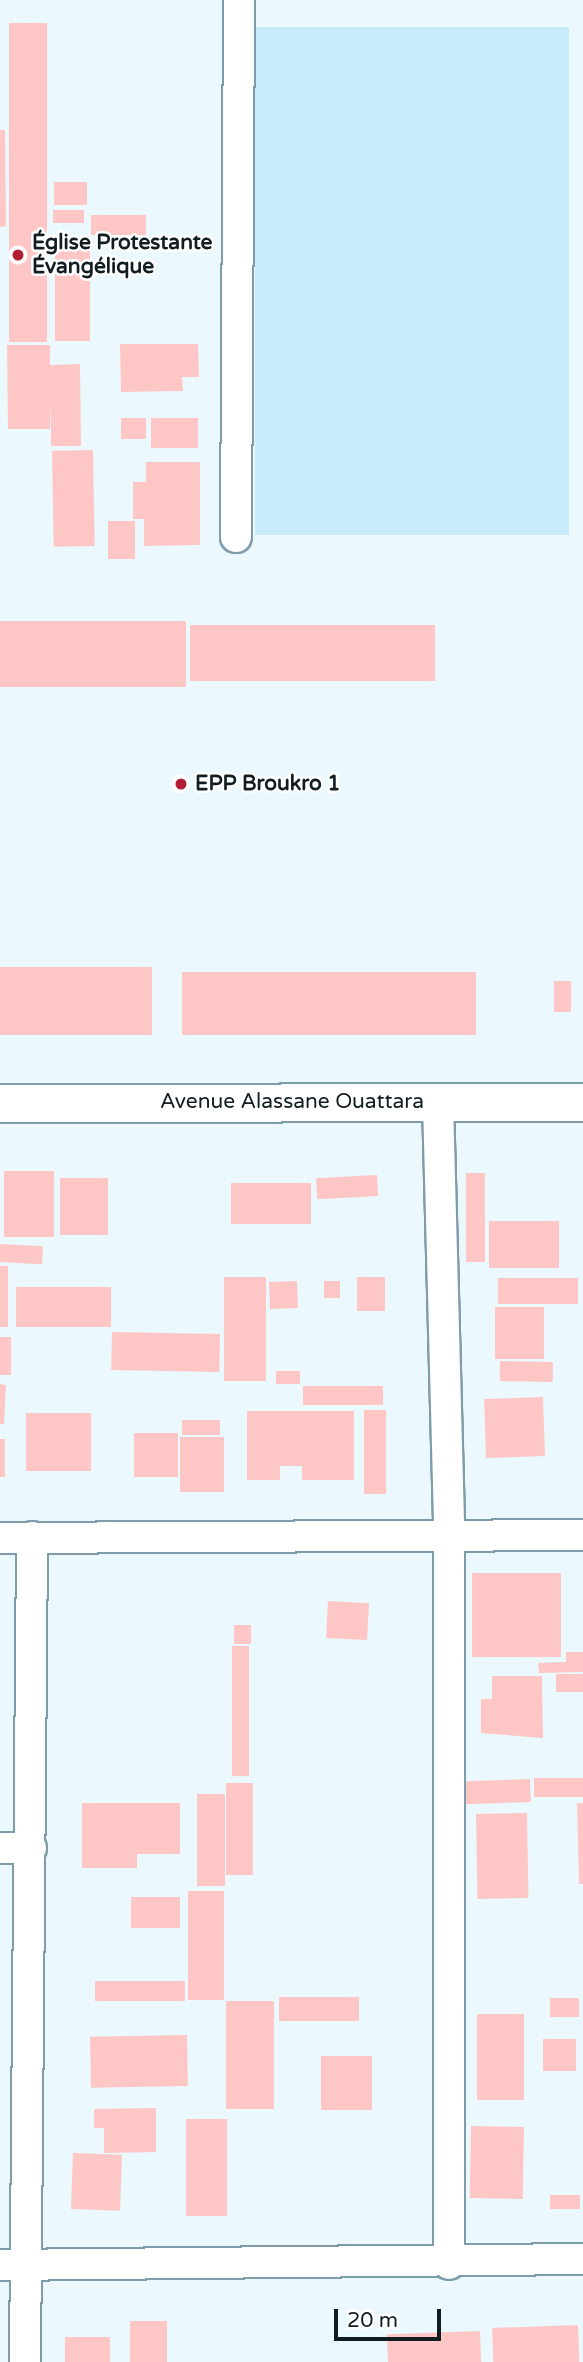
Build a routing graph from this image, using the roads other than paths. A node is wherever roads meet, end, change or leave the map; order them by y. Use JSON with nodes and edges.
{"nodes":[{"id":1,"x":239,"y":0,"type":"edge"},
{"id":2,"x":236,"y":537,"type":"dead end"},
{"id":3,"x":438,"y":1101,"type":"junction"},
{"id":4,"x":583,"y":1102,"type":"edge"},
{"id":5,"x":0,"y":1103,"type":"edge"},
{"id":6,"x":449,"y":1532,"type":"junction"},
{"id":7,"x":583,"y":1535,"type":"edge"},
{"id":8,"x":32,"y":1537,"type":"junction"},
{"id":9,"x":0,"y":1538,"type":"edge"},
{"id":10,"x":0,"y":1848,"type":"edge"},
{"id":11,"x":31,"y":1848,"type":"junction"},
{"id":12,"x":583,"y":2259,"type":"edge"},
{"id":13,"x":449,"y":2264,"type":"junction"},
{"id":14,"x":13,"y":2265,"type":"edge"},
{"id":15,"x":25,"y":2362,"type":"edge"}],
"edges":[{"from":1,"to":2,"type":"street"},
{"from":3,"to":4,"type":"street","name":"Avenue Alassane Ouattara"},
{"from":3,"to":5,"type":"street","name":"Avenue Alassane Ouattara"},
{"from":3,"to":6,"type":"street"},
{"from":6,"to":7,"type":"street"},
{"from":6,"to":8,"type":"street"},
{"from":6,"to":13,"type":"street"},
{"from":8,"to":9,"type":"street"},
{"from":8,"to":11,"type":"street"},
{"from":10,"to":11,"type":"street"},
{"from":11,"to":14,"type":"street"},
{"from":12,"to":13,"type":"street"},
{"from":13,"to":14,"type":"street"},
{"from":14,"to":15,"type":"street"}]}
